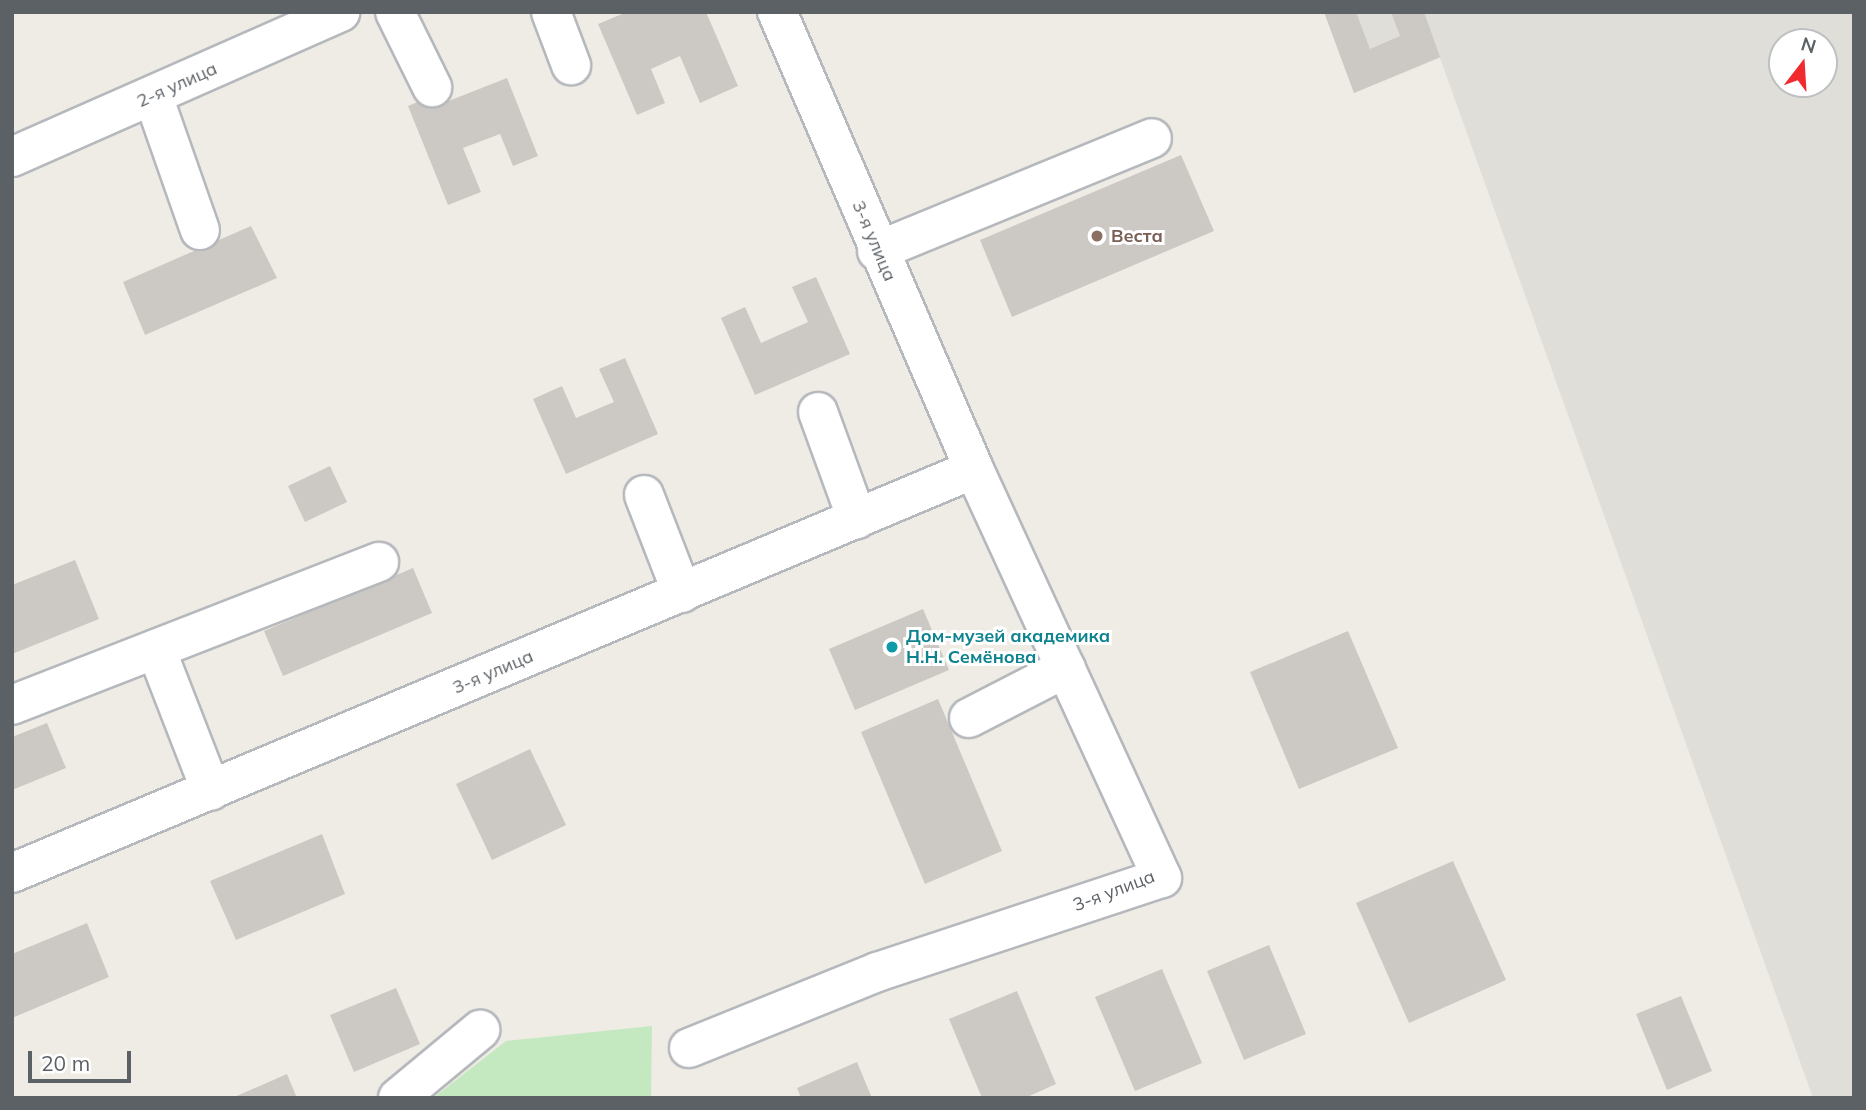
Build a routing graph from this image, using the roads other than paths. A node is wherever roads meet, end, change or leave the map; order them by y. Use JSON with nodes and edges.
{"nodes":[{"id":1,"x":340,"y":12,"type":"edge"},
{"id":2,"x":395,"y":12,"type":"edge"},
{"id":3,"x":551,"y":12,"type":"edge"},
{"id":4,"x":777,"y":12,"type":"edge"},
{"id":5,"x":571,"y":65,"type":"dead end"},
{"id":6,"x":432,"y":87,"type":"dead end"},
{"id":7,"x":153,"y":96,"type":"junction"},
{"id":8,"x":1153,"y":138,"type":"dead end"},
{"id":9,"x":12,"y":157,"type":"edge"},
{"id":10,"x":200,"y":230,"type":"dead end"},
{"id":11,"x":877,"y":251,"type":"junction"},
{"id":12,"x":818,"y":412,"type":"dead end"},
{"id":13,"x":974,"y":469,"type":"junction"},
{"id":14,"x":644,"y":495,"type":"dead end"},
{"id":15,"x":857,"y":519,"type":"junction"},
{"id":16,"x":379,"y":562,"type":"dead end"},
{"id":17,"x":681,"y":593,"type":"junction"},
{"id":18,"x":156,"y":649,"type":"junction"},
{"id":19,"x":1066,"y":668,"type":"junction"},
{"id":20,"x":12,"y":705,"type":"edge"},
{"id":21,"x":969,"y":718,"type":"dead end"},
{"id":22,"x":211,"y":791,"type":"junction"},
{"id":23,"x":12,"y":873,"type":"edge"},
{"id":24,"x":480,"y":1030,"type":"dead end"},
{"id":25,"x":689,"y":1048,"type":"dead end"},
{"id":26,"x":398,"y":1098,"type":"edge"}],
"edges":[{"from":1,"to":7,"type":"street","name":"2-я улица"},
{"from":2,"to":6,"type":"street"},
{"from":3,"to":5,"type":"street"},
{"from":4,"to":11,"type":"street","name":"3-я улица"},
{"from":7,"to":9,"type":"street","name":"2-я улица"},
{"from":7,"to":10,"type":"street"},
{"from":8,"to":11,"type":"street"},
{"from":11,"to":13,"type":"street","name":"3-я улица"},
{"from":12,"to":15,"type":"street"},
{"from":13,"to":15,"type":"street","name":"3-я улица"},
{"from":13,"to":19,"type":"street","name":"3-я улица"},
{"from":14,"to":17,"type":"street"},
{"from":15,"to":17,"type":"street","name":"3-я улица"},
{"from":16,"to":18,"type":"street"},
{"from":17,"to":22,"type":"street","name":"3-я улица"},
{"from":18,"to":20,"type":"street"},
{"from":18,"to":22,"type":"street"},
{"from":19,"to":21,"type":"street"},
{"from":19,"to":25,"type":"street","name":"3-я улица"},
{"from":22,"to":23,"type":"street","name":"3-я улица"},
{"from":24,"to":26,"type":"street"}]}
